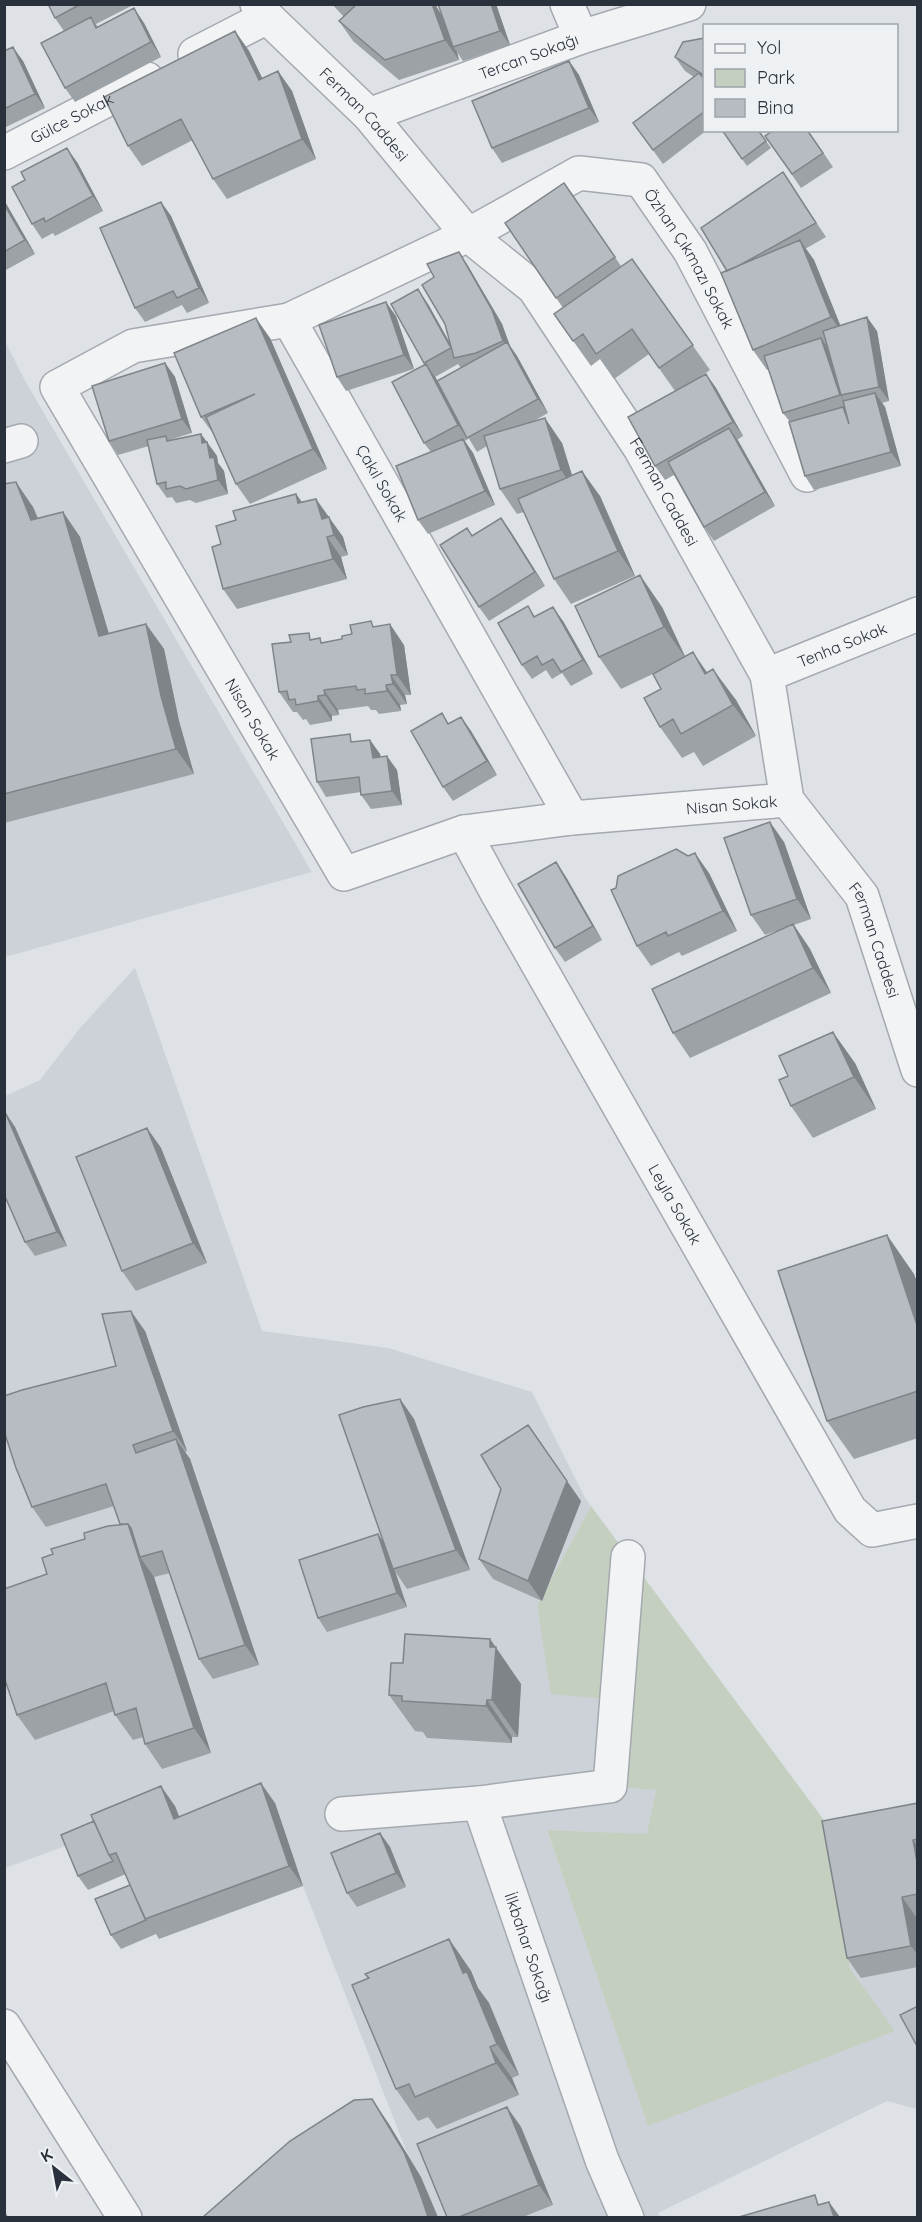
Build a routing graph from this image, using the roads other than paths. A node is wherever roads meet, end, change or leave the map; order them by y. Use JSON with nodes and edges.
{"nodes":[{"id":1,"x":567,"y":4,"type":"edge"},
{"id":2,"x":689,"y":4,"type":"edge"},
{"id":3,"x":262,"y":11,"type":"edge"},
{"id":4,"x":581,"y":37,"type":"junction"},
{"id":5,"x":369,"y":115,"type":"junction"},
{"id":6,"x":4,"y":153,"type":"edge"},
{"id":7,"x":468,"y":235,"type":"junction"},
{"id":8,"x":289,"y":320,"type":"junction"},
{"id":9,"x":807,"y":475,"type":"edge"},
{"id":10,"x":918,"y":614,"type":"edge"},
{"id":11,"x":768,"y":675,"type":"junction"},
{"id":12,"x":787,"y":800,"type":"junction"},
{"id":13,"x":572,"y":818,"type":"junction"},
{"id":14,"x":464,"y":832,"type":"junction"},
{"id":15,"x":917,"y":1069,"type":"edge"},
{"id":16,"x":918,"y":1521,"type":"edge"},
{"id":17,"x":628,"y":1557,"type":"dead end"},
{"id":18,"x":479,"y":1803,"type":"junction"},
{"id":19,"x":342,"y":1814,"type":"dead end"},
{"id":20,"x":4,"y":2026,"type":"edge"},
{"id":21,"x":125,"y":2217,"type":"edge"},
{"id":22,"x":627,"y":2217,"type":"edge"}],
"edges":[{"from":1,"to":4,"type":"street"},
{"from":2,"to":4,"type":"street","name":"Tercan Sokağı"},
{"from":3,"to":5,"type":"street","name":"Ferman Caddesi"},
{"from":3,"to":6,"type":"street","name":"Gülce Sokak"},
{"from":4,"to":5,"type":"street","name":"Tercan Sokağı"},
{"from":5,"to":7,"type":"street","name":"Ferman Caddesi"},
{"from":7,"to":8,"type":"street"},
{"from":7,"to":9,"type":"street","name":"Özhan Çıkmazı Sokak"},
{"from":7,"to":11,"type":"street","name":"Ferman Caddesi"},
{"from":8,"to":13,"type":"street","name":"Çakıl Sokak"},
{"from":8,"to":14,"type":"street","name":"Nisan Sokak"},
{"from":10,"to":11,"type":"street","name":"Tenha Sokak"},
{"from":11,"to":12,"type":"street","name":"Ferman Caddesi"},
{"from":12,"to":13,"type":"street","name":"Nisan Sokak"},
{"from":12,"to":15,"type":"street","name":"Ferman Caddesi"},
{"from":13,"to":14,"type":"street","name":"Nisan Sokak"},
{"from":14,"to":16,"type":"street","name":"Leyla Sokak"},
{"from":17,"to":18,"type":"street"},
{"from":18,"to":19,"type":"street"},
{"from":18,"to":22,"type":"street","name":"İlkbahar Sokağı"},
{"from":20,"to":21,"type":"street"}]}
